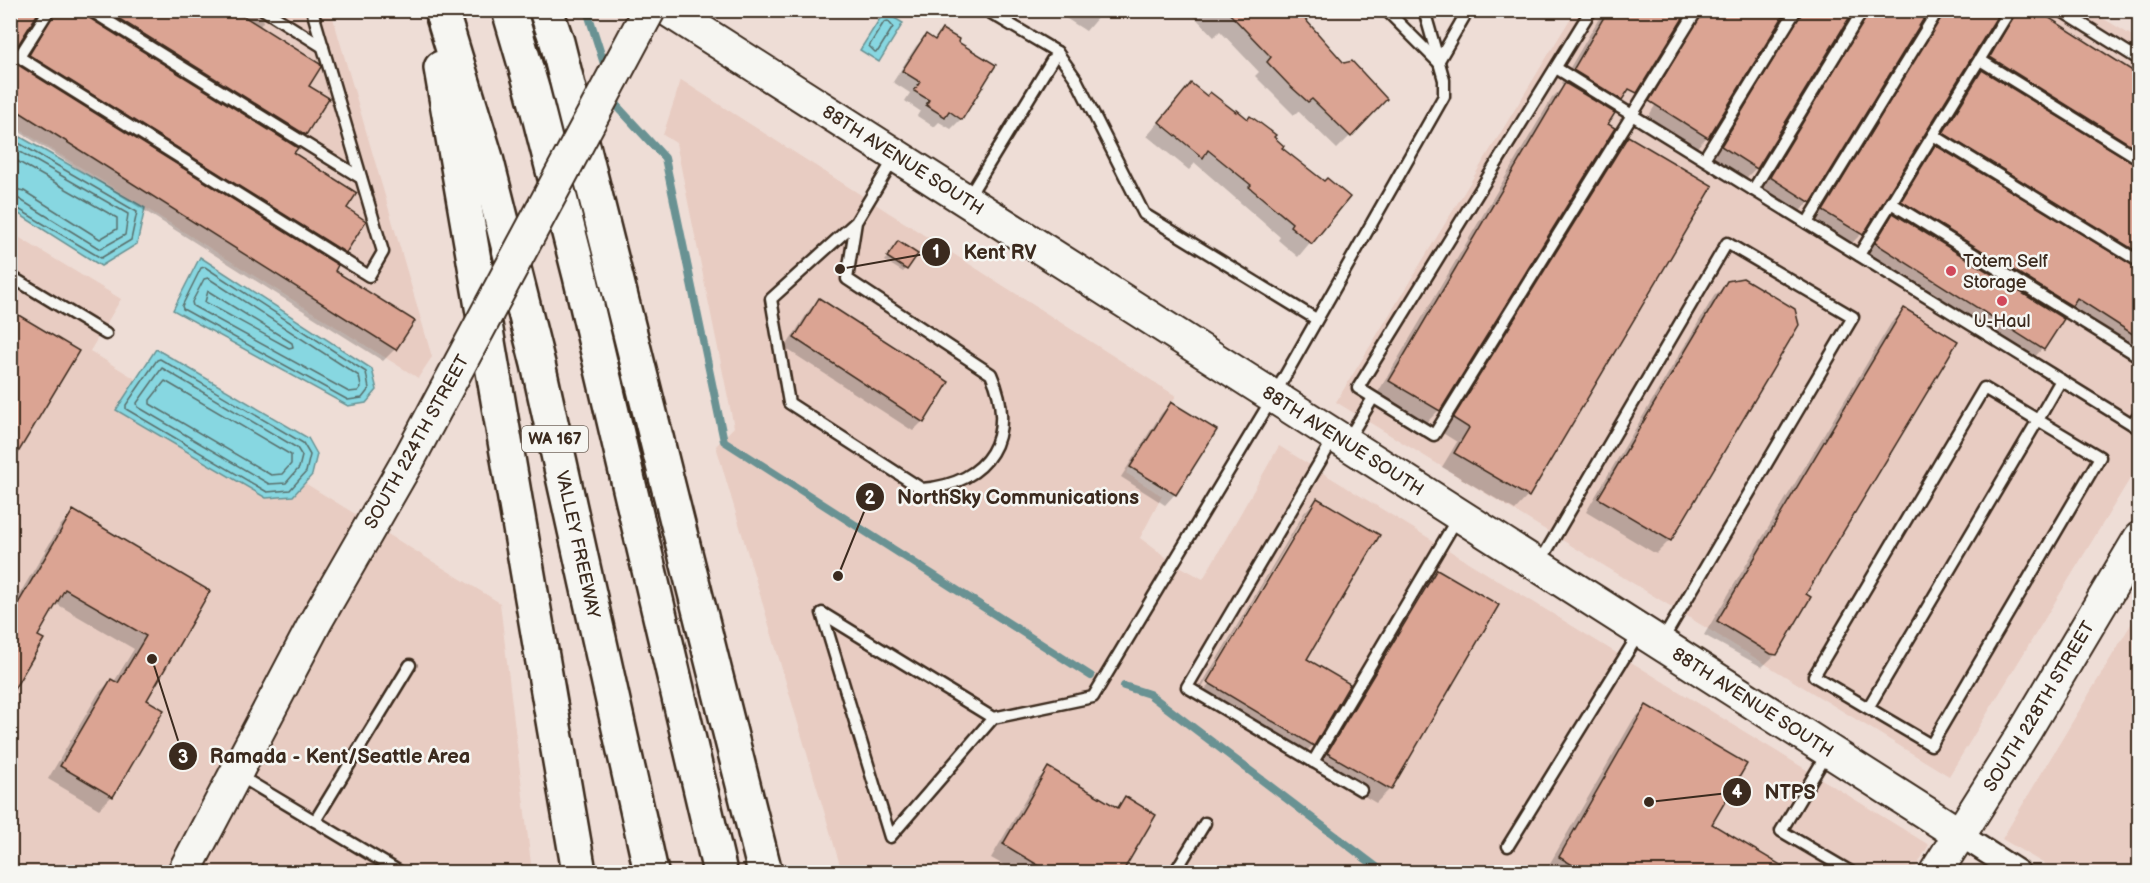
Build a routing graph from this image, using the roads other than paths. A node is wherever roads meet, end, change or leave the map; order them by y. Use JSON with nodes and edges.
{"nodes":[{"id":1,"x":49,"y":10,"type":"edge"},
{"id":2,"x":90,"y":10,"type":"edge"},
{"id":3,"x":264,"y":10,"type":"edge"},
{"id":4,"x":312,"y":10,"type":"edge"},
{"id":5,"x":431,"y":10,"type":"edge"},
{"id":6,"x":441,"y":10,"type":"edge"},
{"id":7,"x":509,"y":10,"type":"edge"},
{"id":8,"x":546,"y":10,"type":"edge"},
{"id":9,"x":649,"y":10,"type":"edge"},
{"id":10,"x":668,"y":10,"type":"edge"},
{"id":11,"x":986,"y":10,"type":"edge"},
{"id":12,"x":1386,"y":10,"type":"edge"},
{"id":13,"x":1424,"y":10,"type":"edge"},
{"id":14,"x":1468,"y":10,"type":"edge"},
{"id":15,"x":1592,"y":10,"type":"edge"},
{"id":16,"x":1697,"y":10,"type":"edge"},
{"id":17,"x":1796,"y":10,"type":"edge"},
{"id":18,"x":1863,"y":10,"type":"edge"},
{"id":19,"x":1938,"y":10,"type":"edge"},
{"id":20,"x":2010,"y":10,"type":"edge"},
{"id":21,"x":2060,"y":10,"type":"edge"},
{"id":22,"x":323,"y":46,"type":"junction"},
{"id":23,"x":1057,"y":52,"type":"junction"},
{"id":24,"x":1980,"y":60,"type":"junction"},
{"id":25,"x":2139,"y":60,"type":"edge"},
{"id":26,"x":1438,"y":62,"type":"junction"},
{"id":27,"x":1556,"y":68,"type":"junction"},
{"id":28,"x":1632,"y":115,"type":"junction"},
{"id":29,"x":1933,"y":135,"type":"junction"},
{"id":30,"x":895,"y":157,"type":"junction"},
{"id":31,"x":1704,"y":159,"type":"junction"},
{"id":32,"x":2139,"y":159,"type":"edge"},
{"id":33,"x":361,"y":178,"type":"junction"},
{"id":34,"x":1753,"y":190,"type":"junction"},
{"id":35,"x":965,"y":202,"type":"junction"},
{"id":36,"x":1891,"y":203,"type":"junction"},
{"id":37,"x":856,"y":222,"type":"junction"},
{"id":38,"x":1807,"y":223,"type":"junction"},
{"id":39,"x":1859,"y":255,"type":"junction"},
{"id":40,"x":2139,"y":262,"type":"edge"},
{"id":41,"x":10,"y":276,"type":"edge"},
{"id":42,"x":1316,"y":319,"type":"junction"},
{"id":43,"x":106,"y":334,"type":"dead end"},
{"id":44,"x":2139,"y":357,"type":"edge"},
{"id":45,"x":2061,"y":380,"type":"junction"},
{"id":46,"x":1273,"y":397,"type":"junction"},
{"id":47,"x":1373,"y":398,"type":"junction"},
{"id":48,"x":2139,"y":413,"type":"edge"},
{"id":49,"x":2038,"y":420,"type":"junction"},
{"id":50,"x":2136,"y":427,"type":"edge"},
{"id":51,"x":1340,"y":440,"type":"junction"},
{"id":52,"x":1459,"y":516,"type":"junction"},
{"id":53,"x":2139,"y":538,"type":"edge"},
{"id":54,"x":1537,"y":566,"type":"junction"},
{"id":55,"x":1650,"y":638,"type":"junction"},
{"id":56,"x":410,"y":664,"type":"dead end"},
{"id":57,"x":1868,"y":708,"type":"junction"},
{"id":58,"x":993,"y":718,"type":"junction"},
{"id":59,"x":1828,"y":751,"type":"junction"},
{"id":60,"x":1313,"y":762,"type":"junction"},
{"id":61,"x":237,"y":775,"type":"junction"},
{"id":62,"x":1361,"y":790,"type":"dead end"},
{"id":63,"x":315,"y":821,"type":"junction"},
{"id":64,"x":1205,"y":823,"type":"dead end"},
{"id":65,"x":1959,"y":834,"type":"junction"},
{"id":66,"x":1508,"y":846,"type":"dead end"},
{"id":67,"x":184,"y":873,"type":"edge"},
{"id":68,"x":400,"y":873,"type":"edge"},
{"id":69,"x":579,"y":873,"type":"edge"},
{"id":70,"x":651,"y":873,"type":"edge"},
{"id":71,"x":720,"y":873,"type":"edge"},
{"id":72,"x":765,"y":873,"type":"edge"},
{"id":73,"x":1175,"y":873,"type":"edge"},
{"id":74,"x":1851,"y":873,"type":"edge"},
{"id":75,"x":1936,"y":873,"type":"edge"},
{"id":76,"x":2018,"y":873,"type":"edge"}],
"edges":[{"from":1,"to":33,"type":"lane"},
{"from":2,"to":33,"type":"lane"},
{"from":3,"to":22,"type":"lane"},
{"from":4,"to":22,"type":"lane"},
{"from":5,"to":69,"type":"highway"},
{"from":6,"to":70,"type":"highway","name":"VALLEY FREEWAY","number":"WA 167"},
{"from":7,"to":71,"type":"highway","number":"WA 167"},
{"from":8,"to":72,"type":"highway"},
{"from":9,"to":61,"type":"street","name":"SOUTH 224TH STREET","bridge":true},
{"from":10,"to":30,"type":"street","name":"88TH AVENUE SOUTH"},
{"from":11,"to":23,"type":"lane"},
{"from":12,"to":26,"type":"lane"},
{"from":13,"to":26,"type":"lane"},
{"from":14,"to":26,"type":"lane"},
{"from":15,"to":27,"type":"lane"},
{"from":16,"to":28,"type":"lane"},
{"from":17,"to":31,"type":"lane"},
{"from":18,"to":34,"type":"lane"},
{"from":19,"to":38,"type":"lane"},
{"from":20,"to":24,"type":"lane"},
{"from":21,"to":25,"type":"lane"},
{"from":22,"to":33,"type":"lane"},
{"from":23,"to":35,"type":"lane"},
{"from":23,"to":42,"type":"lane"},
{"from":24,"to":29,"type":"lane"},
{"from":24,"to":32,"type":"lane"},
{"from":26,"to":42,"type":"lane"},
{"from":27,"to":28,"type":"lane"},
{"from":27,"to":47,"type":"lane"},
{"from":28,"to":31,"type":"lane"},
{"from":28,"to":47,"type":"lane"},
{"from":29,"to":36,"type":"lane"},
{"from":29,"to":40,"type":"lane"},
{"from":30,"to":35,"type":"street","name":"88TH AVENUE SOUTH"},
{"from":30,"to":37,"type":"lane"},
{"from":31,"to":34,"type":"lane"},
{"from":34,"to":38,"type":"lane"},
{"from":35,"to":46,"type":"street","name":"88TH AVENUE SOUTH"},
{"from":36,"to":39,"type":"lane"},
{"from":36,"to":44,"type":"lane"},
{"from":37,"to":37,"type":"lane"},
{"from":38,"to":39,"type":"lane"},
{"from":39,"to":45,"type":"lane"},
{"from":41,"to":43,"type":"lane"},
{"from":42,"to":46,"type":"lane"},
{"from":45,"to":49,"type":"lane"},
{"from":45,"to":50,"type":"lane"},
{"from":46,"to":51,"type":"street","name":"88TH AVENUE SOUTH"},
{"from":46,"to":58,"type":"lane"},
{"from":47,"to":51,"type":"lane"},
{"from":48,"to":50,"type":"lane"},
{"from":49,"to":57,"type":"lane"},
{"from":49,"to":57,"type":"lane"},
{"from":49,"to":57,"type":"lane"},
{"from":51,"to":52,"type":"street","name":"88TH AVENUE SOUTH"},
{"from":51,"to":60,"type":"lane"},
{"from":52,"to":54,"type":"street","name":"88TH AVENUE SOUTH"},
{"from":52,"to":60,"type":"lane"},
{"from":53,"to":65,"type":"street","name":"SOUTH 228TH STREET"},
{"from":54,"to":55,"type":"street","name":"88TH AVENUE SOUTH"},
{"from":54,"to":55,"type":"lane"},
{"from":55,"to":59,"type":"street","name":"88TH AVENUE SOUTH"},
{"from":55,"to":66,"type":"lane"},
{"from":56,"to":63,"type":"lane"},
{"from":58,"to":58,"type":"lane"},
{"from":59,"to":65,"type":"street","name":"88TH AVENUE SOUTH"},
{"from":59,"to":74,"type":"lane"},
{"from":60,"to":62,"type":"lane"},
{"from":61,"to":63,"type":"lane"},
{"from":61,"to":67,"type":"street","name":"SOUTH 224TH STREET"},
{"from":63,"to":68,"type":"lane"},
{"from":64,"to":73,"type":"lane"},
{"from":65,"to":75,"type":"street","name":"SOUTH 228TH STREET"},
{"from":65,"to":76,"type":"street","name":"88TH AVENUE SOUTH"}]}
